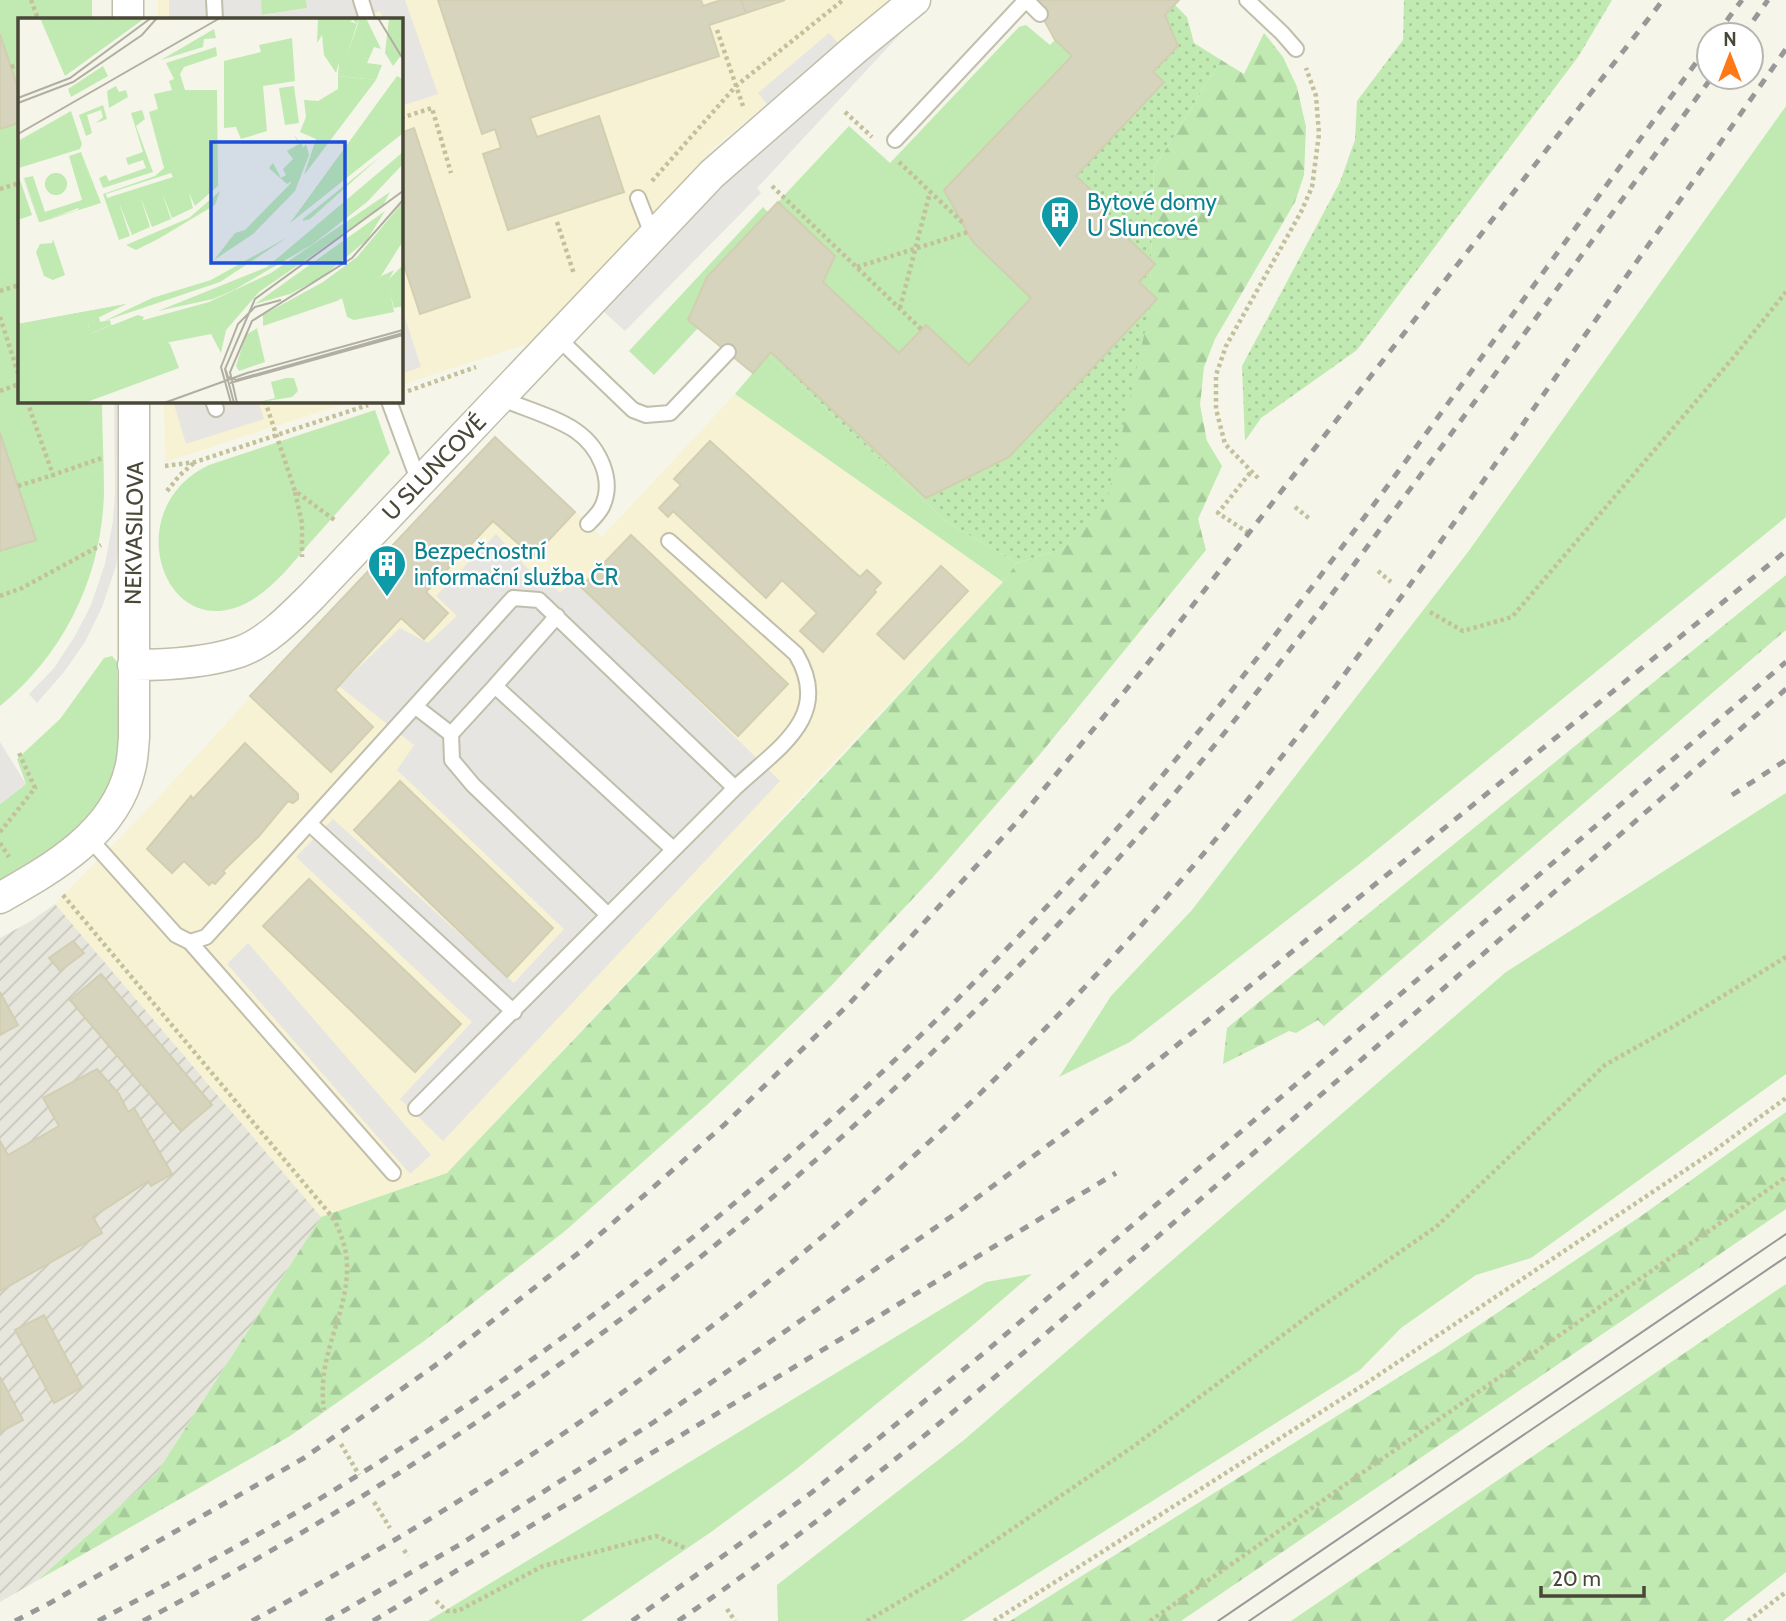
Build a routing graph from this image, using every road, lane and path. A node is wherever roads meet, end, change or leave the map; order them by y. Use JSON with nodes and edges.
{"nodes":[{"id":1,"x":32,"y":0,"type":"edge"},
{"id":2,"x":128,"y":0,"type":"edge"},
{"id":3,"x":214,"y":0,"type":"edge"},
{"id":4,"x":361,"y":0,"type":"edge"},
{"id":5,"x":845,"y":0,"type":"edge"},
{"id":6,"x":915,"y":0,"type":"edge"},
{"id":7,"x":1026,"y":0,"type":"edge"},
{"id":8,"x":1247,"y":0,"type":"edge"},
{"id":9,"x":848,"y":9,"type":"dead end"},
{"id":10,"x":1040,"y":14,"type":"dead end"},
{"id":11,"x":38,"y":18,"type":"edge"},
{"id":12,"x":128,"y":18,"type":"edge"},
{"id":13,"x":215,"y":18,"type":"edge"},
{"id":14,"x":367,"y":18,"type":"edge"},
{"id":15,"x":717,"y":30,"type":"dead end"},
{"id":16,"x":1296,"y":49,"type":"joint"},
{"id":17,"x":18,"y":64,"type":"edge"},
{"id":18,"x":11,"y":67,"type":"dead end"},
{"id":19,"x":736,"y":86,"type":"junction"},
{"id":20,"x":845,"y":112,"type":"dead end"},
{"id":21,"x":402,"y":118,"type":"edge"},
{"id":22,"x":753,"y":136,"type":"junction"},
{"id":23,"x":873,"y":138,"type":"dead end"},
{"id":24,"x":895,"y":140,"type":"dead end"},
{"id":25,"x":892,"y":156,"type":"dead end"},
{"id":26,"x":451,"y":173,"type":"dead end"},
{"id":27,"x":18,"y":183,"type":"edge"},
{"id":28,"x":772,"y":186,"type":"dead end"},
{"id":29,"x":0,"y":189,"type":"edge"},
{"id":30,"x":930,"y":192,"type":"junction"},
{"id":31,"x":638,"y":198,"type":"joint"},
{"id":32,"x":556,"y":222,"type":"dead end"},
{"id":33,"x":964,"y":224,"type":"dead end"},
{"id":34,"x":968,"y":232,"type":"dead end"},
{"id":35,"x":652,"y":234,"type":"junction"},
{"id":36,"x":915,"y":249,"type":"junction"},
{"id":37,"x":857,"y":267,"type":"junction"},
{"id":38,"x":18,"y":285,"type":"edge"},
{"id":39,"x":0,"y":291,"type":"edge"},
{"id":40,"x":1786,"y":292,"type":"edge"},
{"id":41,"x":586,"y":308,"type":"junction"},
{"id":42,"x":900,"y":309,"type":"junction"},
{"id":43,"x":0,"y":317,"type":"edge"},
{"id":44,"x":922,"y":330,"type":"dead end"},
{"id":45,"x":558,"y":338,"type":"junction"},
{"id":46,"x":728,"y":352,"type":"dead end"},
{"id":47,"x":476,"y":367,"type":"dead end"},
{"id":48,"x":18,"y":373,"type":"edge"},
{"id":49,"x":18,"y":384,"type":"edge"},
{"id":50,"x":0,"y":391,"type":"edge"},
{"id":51,"x":402,"y":394,"type":"edge"},
{"id":52,"x":500,"y":398,"type":"junction"},
{"id":53,"x":27,"y":402,"type":"edge"},
{"id":54,"x":134,"y":402,"type":"edge"},
{"id":55,"x":265,"y":402,"type":"edge"},
{"id":56,"x":378,"y":402,"type":"edge"},
{"id":57,"x":389,"y":402,"type":"edge"},
{"id":58,"x":276,"y":436,"type":"junction"},
{"id":59,"x":109,"y":456,"type":"dead end"},
{"id":60,"x":195,"y":462,"type":"junction"},
{"id":61,"x":158,"y":467,"type":"dead end"},
{"id":62,"x":1250,"y":472,"type":"junction"},
{"id":63,"x":52,"y":475,"type":"junction"},
{"id":64,"x":1258,"y":478,"type":"dead end"},
{"id":65,"x":419,"y":482,"type":"junction"},
{"id":66,"x":18,"y":486,"type":"dead end"},
{"id":67,"x":295,"y":491,"type":"junction"},
{"id":68,"x":162,"y":499,"type":"dead end"},
{"id":69,"x":1294,"y":507,"type":"dead end"},
{"id":70,"x":1311,"y":520,"type":"dead end"},
{"id":71,"x":336,"y":521,"type":"dead end"},
{"id":72,"x":588,"y":524,"type":"dead end"},
{"id":73,"x":1250,"y":534,"type":"dead end"},
{"id":74,"x":669,"y":541,"type":"dead end"},
{"id":75,"x":101,"y":545,"type":"dead end"},
{"id":76,"x":302,"y":557,"type":"dead end"},
{"id":77,"x":1378,"y":571,"type":"dead end"},
{"id":78,"x":1391,"y":582,"type":"dead end"},
{"id":79,"x":0,"y":596,"type":"edge"},
{"id":80,"x":1430,"y":612,"type":"dead end"},
{"id":81,"x":557,"y":617,"type":"junction"},
{"id":82,"x":133,"y":665,"type":"junction"},
{"id":83,"x":495,"y":685,"type":"junction"},
{"id":84,"x":416,"y":707,"type":"junction"},
{"id":85,"x":451,"y":734,"type":"junction"},
{"id":86,"x":19,"y":753,"type":"dead end"},
{"id":87,"x":735,"y":788,"type":"junction"},
{"id":88,"x":310,"y":824,"type":"junction"},
{"id":89,"x":0,"y":832,"type":"edge"},
{"id":90,"x":90,"y":839,"type":"junction"},
{"id":91,"x":673,"y":849,"type":"junction"},
{"id":92,"x":61,"y":892,"type":"dead end"},
{"id":93,"x":0,"y":898,"type":"edge"},
{"id":94,"x":608,"y":915,"type":"junction"},
{"id":95,"x":190,"y":943,"type":"junction"},
{"id":96,"x":1786,"y":957,"type":"edge"},
{"id":97,"x":514,"y":1012,"type":"junction"},
{"id":98,"x":1786,"y":1098,"type":"edge"},
{"id":99,"x":416,"y":1108,"type":"dead end"},
{"id":100,"x":393,"y":1173,"type":"dead end"},
{"id":101,"x":1786,"y":1177,"type":"edge"},
{"id":102,"x":324,"y":1410,"type":"dead end"},
{"id":103,"x":341,"y":1444,"type":"dead end"},
{"id":104,"x":359,"y":1475,"type":"dead end"},
{"id":105,"x":374,"y":1502,"type":"dead end"},
{"id":106,"x":390,"y":1528,"type":"dead end"},
{"id":107,"x":685,"y":1548,"type":"dead end"},
{"id":108,"x":404,"y":1549,"type":"dead end"},
{"id":109,"x":408,"y":1556,"type":"dead end"},
{"id":110,"x":1786,"y":1592,"type":"edge"},
{"id":111,"x":436,"y":1601,"type":"dead end"},
{"id":112,"x":727,"y":1609,"type":"dead end"},
{"id":113,"x":734,"y":1621,"type":"edge"},
{"id":114,"x":867,"y":1621,"type":"edge"},
{"id":115,"x":995,"y":1621,"type":"edge"},
{"id":116,"x":1150,"y":1621,"type":"edge"},
{"id":117,"x":1748,"y":1621,"type":"edge"}],
"edges":[{"from":1,"to":11,"type":"path"},
{"from":2,"to":12,"type":"street"},
{"from":3,"to":13,"type":"lane"},
{"from":4,"to":14,"type":"lane"},
{"from":5,"to":9,"type":"path"},
{"from":5,"to":19,"type":"path"},
{"from":6,"to":22,"type":"street","name":"U SLUNCOVÉ"},
{"from":7,"to":10,"type":"lane"},
{"from":7,"to":24,"type":"lane"},
{"from":8,"to":16,"type":"lane"},
{"from":15,"to":19,"type":"path"},
{"from":16,"to":62,"type":"path"},
{"from":17,"to":18,"type":"path"},
{"from":19,"to":22,"type":"path"},
{"from":19,"to":31,"type":"path"},
{"from":20,"to":23,"type":"path"},
{"from":21,"to":26,"type":"path"},
{"from":22,"to":35,"type":"street","name":"U SLUNCOVÉ"},
{"from":25,"to":30,"type":"path"},
{"from":27,"to":29,"type":"path"},
{"from":28,"to":37,"type":"path"},
{"from":30,"to":33,"type":"path"},
{"from":30,"to":36,"type":"path"},
{"from":31,"to":35,"type":"lane"},
{"from":32,"to":41,"type":"path"},
{"from":34,"to":36,"type":"path"},
{"from":35,"to":41,"type":"street","name":"U SLUNCOVÉ"},
{"from":36,"to":37,"type":"path"},
{"from":36,"to":42,"type":"path"},
{"from":37,"to":42,"type":"path"},
{"from":38,"to":39,"type":"path"},
{"from":40,"to":80,"type":"path"},
{"from":41,"to":45,"type":"street","name":"U SLUNCOVÉ"},
{"from":42,"to":44,"type":"path"},
{"from":43,"to":48,"type":"path"},
{"from":45,"to":46,"type":"lane"},
{"from":45,"to":52,"type":"street","name":"U SLUNCOVÉ"},
{"from":47,"to":51,"type":"path"},
{"from":49,"to":50,"type":"path"},
{"from":52,"to":65,"type":"street","name":"U SLUNCOVÉ"},
{"from":52,"to":72,"type":"lane"},
{"from":53,"to":63,"type":"path"},
{"from":54,"to":82,"type":"street","name":"NEKVASILOVA"},
{"from":55,"to":58,"type":"path"},
{"from":56,"to":58,"type":"path"},
{"from":57,"to":65,"type":"lane"},
{"from":58,"to":60,"type":"path"},
{"from":58,"to":67,"type":"path"},
{"from":59,"to":63,"type":"path"},
{"from":60,"to":61,"type":"path"},
{"from":60,"to":68,"type":"path"},
{"from":62,"to":64,"type":"path"},
{"from":62,"to":73,"type":"path"},
{"from":63,"to":66,"type":"path"},
{"from":65,"to":82,"type":"street","name":"U SLUNCOVÉ"},
{"from":67,"to":71,"type":"path"},
{"from":67,"to":76,"type":"path"},
{"from":69,"to":70,"type":"path"},
{"from":74,"to":87,"type":"lane"},
{"from":75,"to":79,"type":"path"},
{"from":77,"to":78,"type":"path"},
{"from":81,"to":83,"type":"lane"},
{"from":81,"to":84,"type":"lane"},
{"from":81,"to":87,"type":"lane"},
{"from":82,"to":90,"type":"street"},
{"from":83,"to":85,"type":"lane"},
{"from":83,"to":91,"type":"lane"},
{"from":84,"to":85,"type":"lane"},
{"from":84,"to":88,"type":"lane"},
{"from":85,"to":94,"type":"lane"},
{"from":86,"to":89,"type":"path"},
{"from":87,"to":91,"type":"lane"},
{"from":88,"to":95,"type":"lane"},
{"from":88,"to":97,"type":"lane"},
{"from":90,"to":93,"type":"street"},
{"from":90,"to":95,"type":"lane"},
{"from":91,"to":94,"type":"lane"},
{"from":92,"to":102,"type":"path"},
{"from":94,"to":97,"type":"lane"},
{"from":95,"to":100,"type":"lane"},
{"from":96,"to":114,"type":"path"},
{"from":97,"to":99,"type":"lane"},
{"from":98,"to":115,"type":"path"},
{"from":101,"to":116,"type":"path"},
{"from":103,"to":104,"type":"path"},
{"from":105,"to":106,"type":"path"},
{"from":107,"to":111,"type":"path"},
{"from":108,"to":109,"type":"path"},
{"from":110,"to":117,"type":"path"},
{"from":112,"to":113,"type":"path"}]}
